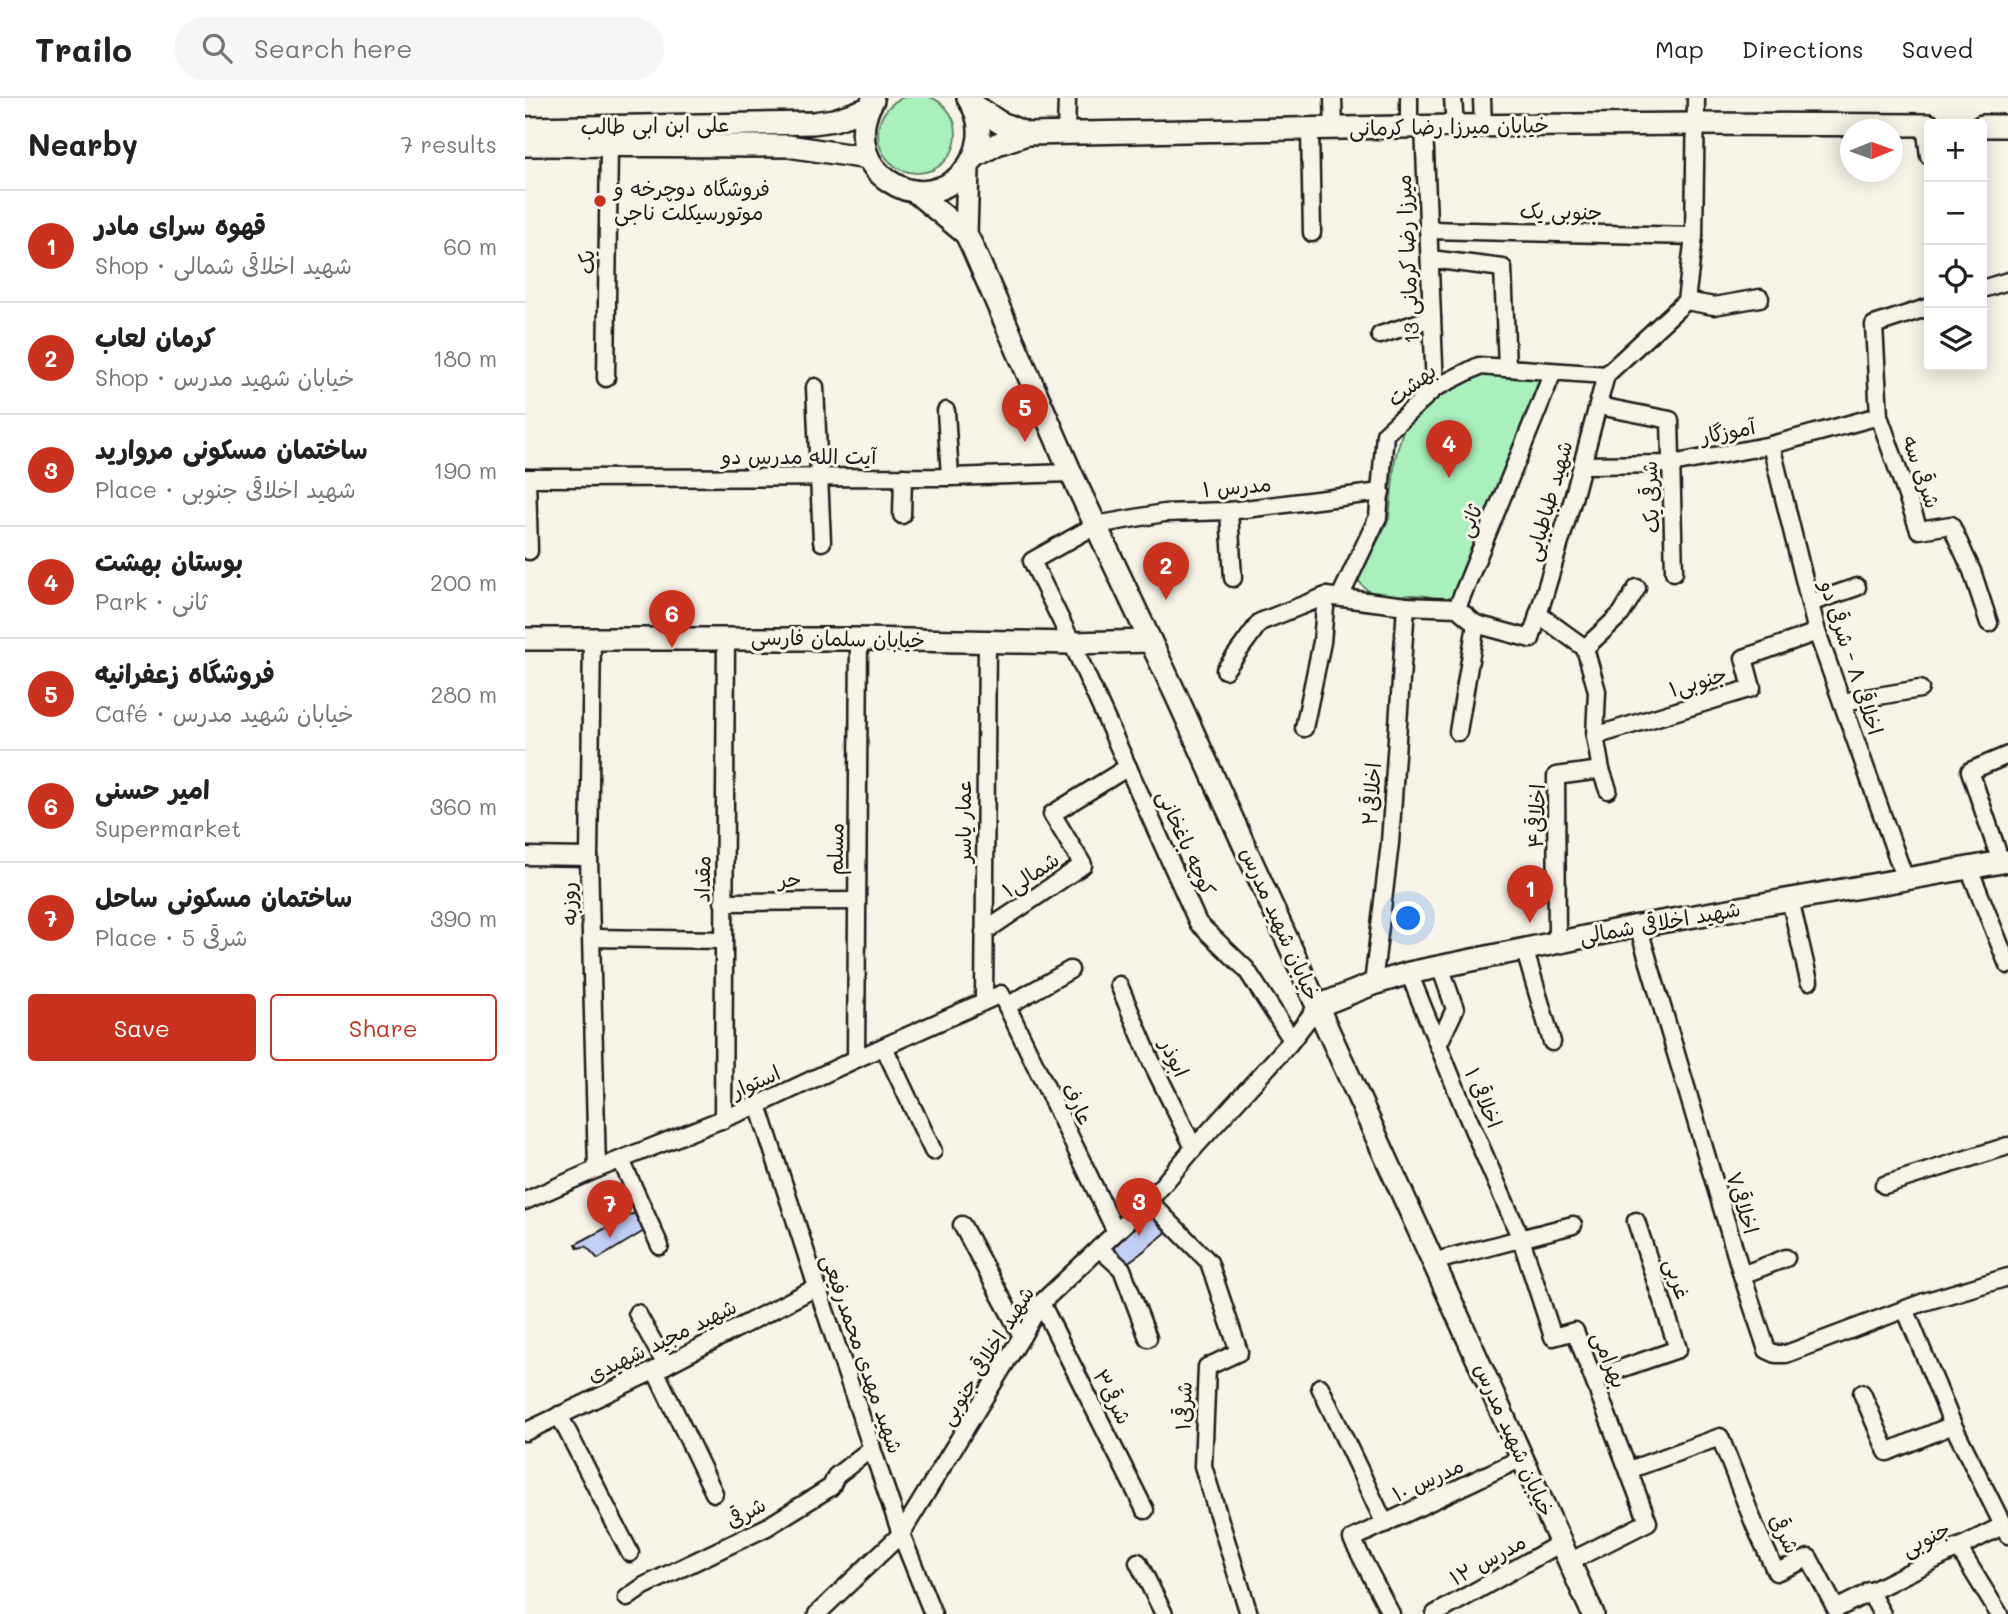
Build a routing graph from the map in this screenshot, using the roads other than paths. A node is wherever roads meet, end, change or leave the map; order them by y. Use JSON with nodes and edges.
{"nodes":[{"id":1,"x":1067,"y":98,"type":"edge"},
{"id":2,"x":1333,"y":98,"type":"edge"},
{"id":3,"x":1409,"y":98,"type":"edge"},
{"id":4,"x":1453,"y":98,"type":"edge"},
{"id":5,"x":1482,"y":98,"type":"edge"},
{"id":6,"x":1696,"y":98,"type":"edge"},
{"id":7,"x":969,"y":100,"type":"edge"},
{"id":8,"x":871,"y":104,"type":"edge"},
{"id":9,"x":1695,"y":124,"type":"junction"},
{"id":10,"x":1924,"y":125,"type":"edge"},
{"id":11,"x":1987,"y":125,"type":"edge"},
{"id":12,"x":1455,"y":126,"type":"junction"},
{"id":13,"x":1483,"y":126,"type":"junction"},
{"id":14,"x":2008,"y":126,"type":"edge"},
{"id":15,"x":1417,"y":127,"type":"junction"},
{"id":16,"x":525,"y":128,"type":"edge"},
{"id":17,"x":1334,"y":129,"type":"junction"},
{"id":18,"x":1310,"y":130,"type":"junction"},
{"id":19,"x":1027,"y":134,"type":"junction"},
{"id":20,"x":1066,"y":134,"type":"junction"},
{"id":21,"x":525,"y":145,"type":"edge"},
{"id":22,"x":609,"y":146,"type":"junction"},
{"id":23,"x":868,"y":158,"type":"junction"},
{"id":24,"x":971,"y":162,"type":"junction"},
{"id":25,"x":914,"y":191,"type":"junction"},
{"id":26,"x":1428,"y":230,"type":"junction"},
{"id":27,"x":1312,"y":233,"type":"dead end"},
{"id":28,"x":966,"y":234,"type":"junction"},
{"id":29,"x":1694,"y":236,"type":"junction"},
{"id":30,"x":1430,"y":259,"type":"junction"},
{"id":31,"x":2008,"y":281,"type":"edge"},
{"id":32,"x":1987,"y":287,"type":"edge"},
{"id":33,"x":1760,"y":298,"type":"dead end"},
{"id":34,"x":1686,"y":300,"type":"junction"},
{"id":35,"x":1926,"y":308,"type":"edge"},
{"id":36,"x":1432,"y":318,"type":"junction"},
{"id":37,"x":1380,"y":335,"type":"dead end"},
{"id":38,"x":1507,"y":368,"type":"junction"},
{"id":39,"x":1553,"y":372,"type":"junction"},
{"id":40,"x":1606,"y":375,"type":"junction"},
{"id":41,"x":606,"y":378,"type":"dead end"},
{"id":42,"x":815,"y":387,"type":"dead end"},
{"id":43,"x":1435,"y":388,"type":"junction"},
{"id":44,"x":1599,"y":407,"type":"junction"},
{"id":45,"x":946,"y":411,"type":"dead end"},
{"id":46,"x":1879,"y":416,"type":"junction"},
{"id":47,"x":1771,"y":444,"type":"junction"},
{"id":48,"x":1582,"y":464,"type":"junction"},
{"id":49,"x":1672,"y":464,"type":"junction"},
{"id":50,"x":1071,"y":473,"type":"junction"},
{"id":51,"x":903,"y":477,"type":"junction"},
{"id":52,"x":950,"y":477,"type":"junction"},
{"id":53,"x":526,"y":478,"type":"edge"},
{"id":54,"x":820,"y":478,"type":"junction"},
{"id":55,"x":1381,"y":492,"type":"junction"},
{"id":56,"x":1229,"y":511,"type":"junction"},
{"id":57,"x":902,"y":515,"type":"dead end"},
{"id":58,"x":1096,"y":525,"type":"junction"},
{"id":59,"x":822,"y":542,"type":"dead end"},
{"id":60,"x":529,"y":551,"type":"dead end"},
{"id":61,"x":1674,"y":572,"type":"dead end"},
{"id":62,"x":1233,"y":578,"type":"dead end"},
{"id":63,"x":1857,"y":587,"type":"dead end"},
{"id":64,"x":1637,"y":588,"type":"dead end"},
{"id":65,"x":1333,"y":596,"type":"junction"},
{"id":66,"x":1809,"y":603,"type":"junction"},
{"id":67,"x":1406,"y":606,"type":"junction"},
{"id":68,"x":1457,"y":608,"type":"junction"},
{"id":69,"x":1538,"y":614,"type":"junction"},
{"id":70,"x":1989,"y":623,"type":"dead end"},
{"id":71,"x":1476,"y":624,"type":"junction"},
{"id":72,"x":1817,"y":632,"type":"junction"},
{"id":73,"x":592,"y":638,"type":"junction"},
{"id":74,"x":726,"y":638,"type":"junction"},
{"id":75,"x":525,"y":639,"type":"edge"},
{"id":76,"x":859,"y":639,"type":"junction"},
{"id":77,"x":1150,"y":641,"type":"junction"},
{"id":78,"x":987,"y":642,"type":"junction"},
{"id":79,"x":1072,"y":643,"type":"junction"},
{"id":80,"x":1585,"y":648,"type":"junction"},
{"id":81,"x":1225,"y":670,"type":"dead end"},
{"id":82,"x":1920,"y":689,"type":"dead end"},
{"id":83,"x":1842,"y":702,"type":"junction"},
{"id":84,"x":1304,"y":727,"type":"dead end"},
{"id":85,"x":1458,"y":732,"type":"dead end"},
{"id":86,"x":1595,"y":736,"type":"junction"},
{"id":87,"x":2008,"y":755,"type":"edge"},
{"id":88,"x":1128,"y":767,"type":"junction"},
{"id":89,"x":1601,"y":770,"type":"junction"},
{"id":90,"x":1608,"y":790,"type":"dead end"},
{"id":91,"x":525,"y":856,"type":"edge"},
{"id":92,"x":589,"y":857,"type":"junction"},
{"id":93,"x":2005,"y":861,"type":"edge"},
{"id":94,"x":1969,"y":868,"type":"junction"},
{"id":95,"x":1905,"y":879,"type":"junction"},
{"id":96,"x":1790,"y":899,"type":"junction"},
{"id":97,"x":856,"y":901,"type":"junction"},
{"id":98,"x":723,"y":902,"type":"junction"},
{"id":99,"x":1637,"y":926,"type":"junction"},
{"id":100,"x":984,"y":932,"type":"junction"},
{"id":101,"x":592,"y":939,"type":"junction"},
{"id":102,"x":723,"y":940,"type":"junction"},
{"id":103,"x":1557,"y":942,"type":"junction"},
{"id":104,"x":1524,"y":948,"type":"junction"},
{"id":105,"x":2008,"y":965,"type":"edge"},
{"id":106,"x":1440,"y":966,"type":"junction"},
{"id":107,"x":1070,"y":970,"type":"dead end"},
{"id":108,"x":1409,"y":972,"type":"junction"},
{"id":109,"x":1809,"y":981,"type":"dead end"},
{"id":110,"x":1373,"y":984,"type":"junction"},
{"id":111,"x":1119,"y":985,"type":"dead end"},
{"id":112,"x":984,"y":1000,"type":"junction"},
{"id":113,"x":1004,"y":1000,"type":"junction"},
{"id":114,"x":1318,"y":1006,"type":"junction"},
{"id":115,"x":1292,"y":1040,"type":"junction"},
{"id":116,"x":1552,"y":1042,"type":"dead end"},
{"id":117,"x":1438,"y":1045,"type":"junction"},
{"id":118,"x":884,"y":1048,"type":"junction"},
{"id":119,"x":856,"y":1059,"type":"junction"},
{"id":120,"x":758,"y":1105,"type":"junction"},
{"id":121,"x":723,"y":1120,"type":"junction"},
{"id":122,"x":2008,"y":1146,"type":"edge"},
{"id":123,"x":1194,"y":1148,"type":"junction"},
{"id":124,"x":933,"y":1151,"type":"dead end"},
{"id":125,"x":621,"y":1160,"type":"junction"},
{"id":126,"x":597,"y":1169,"type":"junction"},
{"id":127,"x":1884,"y":1185,"type":"dead end"},
{"id":128,"x":525,"y":1201,"type":"edge"},
{"id":129,"x":1149,"y":1201,"type":"junction"},
{"id":130,"x":1636,"y":1221,"type":"dead end"},
{"id":131,"x":962,"y":1225,"type":"dead end"},
{"id":132,"x":1573,"y":1225,"type":"dead end"},
{"id":133,"x":1117,"y":1232,"type":"junction"},
{"id":134,"x":1521,"y":1240,"type":"junction"},
{"id":135,"x":660,"y":1246,"type":"dead end"},
{"id":136,"x":1099,"y":1248,"type":"junction"},
{"id":137,"x":1786,"y":1258,"type":"dead end"},
{"id":138,"x":1432,"y":1262,"type":"junction"},
{"id":139,"x":1742,"y":1275,"type":"junction"},
{"id":140,"x":2008,"y":1277,"type":"edge"},
{"id":141,"x":817,"y":1287,"type":"junction"},
{"id":142,"x":1041,"y":1303,"type":"junction"},
{"id":143,"x":1906,"y":1311,"type":"junction"},
{"id":144,"x":637,"y":1313,"type":"dead end"},
{"id":145,"x":1022,"y":1336,"type":"junction"},
{"id":146,"x":1148,"y":1338,"type":"dead end"},
{"id":147,"x":661,"y":1367,"type":"junction"},
{"id":148,"x":1594,"y":1378,"type":"junction"},
{"id":149,"x":1320,"y":1387,"type":"dead end"},
{"id":150,"x":1862,"y":1393,"type":"dead end"},
{"id":151,"x":559,"y":1415,"type":"junction"},
{"id":152,"x":1954,"y":1425,"type":"junction"},
{"id":153,"x":525,"y":1432,"type":"edge"},
{"id":154,"x":872,"y":1448,"type":"junction"},
{"id":155,"x":1522,"y":1458,"type":"junction"},
{"id":156,"x":1629,"y":1470,"type":"junction"},
{"id":157,"x":714,"y":1493,"type":"dead end"},
{"id":158,"x":1145,"y":1510,"type":"dead end"},
{"id":159,"x":1648,"y":1522,"type":"joint"},
{"id":160,"x":1385,"y":1524,"type":"junction"},
{"id":161,"x":2005,"y":1530,"type":"edge"},
{"id":162,"x":901,"y":1534,"type":"junction"},
{"id":163,"x":1958,"y":1547,"type":"junction"},
{"id":164,"x":630,"y":1553,"type":"dead end"},
{"id":165,"x":1565,"y":1553,"type":"junction"},
{"id":166,"x":1137,"y":1562,"type":"dead end"},
{"id":167,"x":1869,"y":1591,"type":"junction"},
{"id":168,"x":627,"y":1598,"type":"dead end"},
{"id":169,"x":817,"y":1614,"type":"edge"},
{"id":170,"x":933,"y":1614,"type":"edge"},
{"id":171,"x":1164,"y":1614,"type":"edge"},
{"id":172,"x":1249,"y":1614,"type":"edge"},
{"id":173,"x":1391,"y":1614,"type":"edge"},
{"id":174,"x":1435,"y":1614,"type":"edge"},
{"id":175,"x":1593,"y":1614,"type":"edge"},
{"id":176,"x":1882,"y":1614,"type":"edge"},
{"id":177,"x":1999,"y":1614,"type":"edge"}],
"edges":[{"from":1,"to":20,"type":"street"},
{"from":2,"to":17,"type":"street"},
{"from":3,"to":15,"type":"street","name":"میرزا رضا کرمانی 13"},
{"from":4,"to":12,"type":"street"},
{"from":5,"to":13,"type":"street"},
{"from":6,"to":9,"type":"street"},
{"from":7,"to":19,"type":"main road"},
{"from":7,"to":24,"type":"main road","name":"خیابان شهید مدرس"},
{"from":8,"to":16,"type":"main road","name":"علی ابن ابی طالب"},
{"from":8,"to":23,"type":"main road"},
{"from":9,"to":10,"type":"main road","name":"خیابان میرزا رضا کرمانی"},
{"from":9,"to":13,"type":"main road","name":"خیابان میرزا رضا کرمانی"},
{"from":9,"to":29,"type":"street"},
{"from":11,"to":14,"type":"main road"},
{"from":12,"to":13,"type":"main road","name":"خیابان میرزا رضا کرمانی"},
{"from":12,"to":15,"type":"main road","name":"خیابان میرزا رضا کرمانی"},
{"from":15,"to":17,"type":"main road","name":"خیابان میرزا رضا کرمانی"},
{"from":15,"to":26,"type":"street","name":"میرزا رضا کرمانی 13"},
{"from":17,"to":18,"type":"main road","name":"خیابان میرزا رضا کرمانی"},
{"from":18,"to":20,"type":"main road","name":"خیابان میرزا رضا کرمانی"},
{"from":18,"to":27,"type":"street"},
{"from":19,"to":20,"type":"main road","name":"خیابان میرزا رضا کرمانی"},
{"from":19,"to":24,"type":"main road","name":"خیابان میرزا رضا کرمانی"},
{"from":21,"to":22,"type":"main road","name":"علی ابن ابی طالب"},
{"from":22,"to":23,"type":"main road","name":"علی ابن ابی طالب"},
{"from":22,"to":41,"type":"street","name":"یک"},
{"from":23,"to":25,"type":"main road","name":"خیابان شهید مدرس"},
{"from":24,"to":25,"type":"main road","name":"خیابان میرزا رضا کرمانی"},
{"from":24,"to":28,"type":"main road","name":"خیابان شهید مدرس"},
{"from":25,"to":28,"type":"main road","name":"خیابان شهید مدرس"},
{"from":26,"to":29,"type":"street","name":"جنوبی یک"},
{"from":26,"to":30,"type":"street","name":"میرزا رضا کرمانی 13"},
{"from":28,"to":50,"type":"main road","name":"خیابان شهید مدرس"},
{"from":29,"to":34,"type":"street"},
{"from":30,"to":36,"type":"street","name":"میرزا رضا کرمانی 13"},
{"from":30,"to":38,"type":"street"},
{"from":31,"to":32,"type":"street"},
{"from":33,"to":34,"type":"street"},
{"from":34,"to":40,"type":"street"},
{"from":35,"to":46,"type":"street"},
{"from":36,"to":37,"type":"street"},
{"from":36,"to":43,"type":"street","name":"میرزا رضا کرمانی 13"},
{"from":38,"to":39,"type":"street","name":"بهشت"},
{"from":38,"to":43,"type":"street","name":"بهشت"},
{"from":39,"to":40,"type":"street","name":"بهشت"},
{"from":39,"to":68,"type":"street","name":"ثانی"},
{"from":40,"to":44,"type":"street","name":"شهید طباطبایی"},
{"from":42,"to":54,"type":"street"},
{"from":43,"to":55,"type":"street","name":"بهشت"},
{"from":44,"to":48,"type":"street","name":"شهید طباطبایی"},
{"from":44,"to":49,"type":"street","name":"شرقی یک"},
{"from":45,"to":52,"type":"street"},
{"from":46,"to":47,"type":"street","name":"آموزگار"},
{"from":46,"to":70,"type":"street","name":"شرقی سه"},
{"from":47,"to":49,"type":"street","name":"آموزگار"},
{"from":47,"to":66,"type":"street","name":"اخلاقی ۸ - شرقی دو"},
{"from":48,"to":49,"type":"street","name":"آموزگار"},
{"from":48,"to":69,"type":"street","name":"شهید طباطبایی"},
{"from":49,"to":61,"type":"street","name":"شرقی یک"},
{"from":50,"to":52,"type":"street","name":"آیت الله مدرس دو"},
{"from":50,"to":58,"type":"main road","name":"خیابان شهید مدرس"},
{"from":51,"to":52,"type":"street","name":"آیت الله مدرس دو"},
{"from":51,"to":54,"type":"street","name":"آیت الله مدرس دو"},
{"from":51,"to":57,"type":"street"},
{"from":53,"to":54,"type":"street","name":"آیت الله مدرس دو"},
{"from":53,"to":60,"type":"street"},
{"from":54,"to":59,"type":"street"},
{"from":55,"to":56,"type":"street","name":"مدرس ۱"},
{"from":55,"to":65,"type":"street","name":"بهشت"},
{"from":56,"to":58,"type":"street","name":"مدرس ۱"},
{"from":56,"to":62,"type":"street"},
{"from":58,"to":77,"type":"main road","name":"خیابان شهید مدرس"},
{"from":58,"to":79,"type":"street","name":"مدرس ۱"},
{"from":63,"to":66,"type":"street"},
{"from":64,"to":80,"type":"street"},
{"from":65,"to":67,"type":"street"},
{"from":65,"to":81,"type":"street"},
{"from":65,"to":84,"type":"street","name":"بهشت"},
{"from":66,"to":72,"type":"street","name":"اخلاقی ۸ - شرقی دو"},
{"from":67,"to":68,"type":"street"},
{"from":67,"to":110,"type":"street","name":"اخلاقی۲"},
{"from":68,"to":71,"type":"street"},
{"from":69,"to":71,"type":"street","name":"شهید طباطبایی"},
{"from":69,"to":80,"type":"street"},
{"from":71,"to":85,"type":"street"},
{"from":72,"to":83,"type":"street","name":"اخلاقی ۸ - شرقی دو"},
{"from":72,"to":86,"type":"street","name":"جنوبی۱"},
{"from":73,"to":74,"type":"main road","name":"خیابان سلمان فارسی"},
{"from":73,"to":75,"type":"main road","name":"خیابان سلمان فارسی"},
{"from":73,"to":92,"type":"street","name":"روزبه"},
{"from":74,"to":76,"type":"main road","name":"خیابان سلمان فارسی"},
{"from":74,"to":98,"type":"street","name":"مقداد"},
{"from":76,"to":78,"type":"main road","name":"خیابان سلمان فارسی"},
{"from":76,"to":97,"type":"street","name":"مسلم"},
{"from":77,"to":79,"type":"main road","name":"خیابان سلمان فارسی"},
{"from":77,"to":114,"type":"main road","name":"خیابان شهید مدرس"},
{"from":78,"to":79,"type":"main road","name":"خیابان سلمان فارسی"},
{"from":78,"to":100,"type":"street","name":"عمار یاسر"},
{"from":79,"to":88,"type":"street","name":"کوچه باغخانی"},
{"from":80,"to":86,"type":"street"},
{"from":82,"to":83,"type":"street"},
{"from":83,"to":95,"type":"street","name":"اخلاقی ۸ - شرقی دو"},
{"from":86,"to":89,"type":"street"},
{"from":87,"to":93,"type":"street"},
{"from":88,"to":100,"type":"street","name":"شمالی۱"},
{"from":88,"to":115,"type":"street","name":"کوچه باغخانی"},
{"from":89,"to":90,"type":"street"},
{"from":89,"to":103,"type":"street","name":"اخلاقی۴"},
{"from":91,"to":92,"type":"street"},
{"from":92,"to":101,"type":"street","name":"روزبه"},
{"from":93,"to":94,"type":"main road","name":"شهید اخلاقی شمالی"},
{"from":94,"to":95,"type":"main road","name":"شهید اخلاقی شمالی"},
{"from":94,"to":105,"type":"street"},
{"from":95,"to":96,"type":"main road","name":"شهید اخلاقی شمالی"},
{"from":96,"to":99,"type":"main road","name":"شهید اخلاقی شمالی"},
{"from":96,"to":109,"type":"street"},
{"from":97,"to":98,"type":"street","name":"حر"},
{"from":97,"to":119,"type":"street","name":"مسلم"},
{"from":98,"to":102,"type":"street","name":"مقداد"},
{"from":99,"to":103,"type":"main road","name":"شهید اخلاقی شمالی"},
{"from":99,"to":139,"type":"street","name":"اخلاقی۷"},
{"from":100,"to":112,"type":"street","name":"عمار یاسر"},
{"from":101,"to":102,"type":"street"},
{"from":101,"to":126,"type":"street","name":"روزبه"},
{"from":102,"to":121,"type":"street","name":"مقداد"},
{"from":103,"to":104,"type":"main road","name":"شهید اخلاقی شمالی"},
{"from":104,"to":106,"type":"main road","name":"شهید اخلاقی شمالی"},
{"from":104,"to":116,"type":"street"},
{"from":106,"to":108,"type":"main road","name":"شهید اخلاقی شمالی"},
{"from":106,"to":117,"type":"street"},
{"from":107,"to":113,"type":"street","name":"استوار"},
{"from":108,"to":110,"type":"main road","name":"شهید اخلاقی شمالی"},
{"from":108,"to":117,"type":"street","name":"اخلاقی ۱"},
{"from":110,"to":114,"type":"main road","name":"شهید اخلاقی شمالی"},
{"from":111,"to":123,"type":"street","name":"ابوذر"},
{"from":112,"to":113,"type":"street","name":"استوار"},
{"from":112,"to":118,"type":"street","name":"استوار"},
{"from":113,"to":133,"type":"street","name":"عارف"},
{"from":114,"to":115,"type":"street","name":"شهید اخلاقی جنوبی"},
{"from":114,"to":138,"type":"main road","name":"خیابان شهید مدرس"},
{"from":115,"to":123,"type":"street","name":"شهید اخلاقی جنوبی"},
{"from":117,"to":134,"type":"street","name":"اخلاقی ۱"},
{"from":118,"to":119,"type":"street","name":"استوار"},
{"from":118,"to":124,"type":"street"},
{"from":119,"to":120,"type":"street","name":"استوار"},
{"from":120,"to":121,"type":"street","name":"استوار"},
{"from":120,"to":141,"type":"street","name":"شهید مهدی محمدرفیعی"},
{"from":121,"to":125,"type":"street","name":"استوار"},
{"from":122,"to":127,"type":"street"},
{"from":123,"to":129,"type":"street","name":"شهید اخلاقی جنوبی"},
{"from":125,"to":126,"type":"street","name":"استوار"},
{"from":125,"to":135,"type":"street"},
{"from":126,"to":128,"type":"street","name":"استوار"},
{"from":129,"to":133,"type":"street","name":"شهید اخلاقی جنوبی"},
{"from":129,"to":172,"type":"street","name":"شرقی۱"},
{"from":130,"to":148,"type":"street","name":"غربی"},
{"from":131,"to":145,"type":"street"},
{"from":132,"to":134,"type":"street"},
{"from":133,"to":136,"type":"street","name":"شهید اخلاقی جنوبی"},
{"from":134,"to":138,"type":"street"},
{"from":134,"to":148,"type":"street","name":"بهرامی"},
{"from":136,"to":142,"type":"street","name":"شهید اخلاقی جنوبی"},
{"from":136,"to":146,"type":"street"},
{"from":137,"to":139,"type":"street"},
{"from":138,"to":155,"type":"main road","name":"خیابان شهید مدرس"},
{"from":139,"to":143,"type":"street","name":"اخلاقی۷"},
{"from":140,"to":143,"type":"street","name":"اخلاقی۷"},
{"from":141,"to":147,"type":"street","name":"شهید مجید شهیدی"},
{"from":141,"to":154,"type":"street","name":"شهید مهدی محمدرفیعی"},
{"from":142,"to":145,"type":"street","name":"شهید اخلاقی جنوبی"},
{"from":142,"to":158,"type":"street","name":"شرقی۳"},
{"from":143,"to":152,"type":"street"},
{"from":144,"to":147,"type":"street"},
{"from":145,"to":162,"type":"street","name":"شهید اخلاقی جنوبی"},
{"from":147,"to":151,"type":"street","name":"شهید مجید شهیدی"},
{"from":147,"to":157,"type":"street"},
{"from":148,"to":156,"type":"street","name":"بهرامی"},
{"from":149,"to":160,"type":"street"},
{"from":150,"to":152,"type":"street"},
{"from":151,"to":153,"type":"street","name":"شهید مجید شهیدی"},
{"from":151,"to":164,"type":"street"},
{"from":152,"to":161,"type":"street"},
{"from":154,"to":162,"type":"street","name":"شهید مهدی محمدرفیعی"},
{"from":154,"to":168,"type":"street","name":"شرقی"},
{"from":155,"to":160,"type":"street","name":"مدرس ۱۰"},
{"from":155,"to":165,"type":"main road","name":"خیابان شهید مدرس"},
{"from":156,"to":159,"type":"street","name":"بهرامی"},
{"from":156,"to":167,"type":"street","name":"شرقی"},
{"from":159,"to":165,"type":"street","name":"مدرس ۱۲"},
{"from":160,"to":173,"type":"street","name":"مدرس ۱۰"},
{"from":161,"to":163,"type":"street","name":"جنوبی"},
{"from":162,"to":169,"type":"street","name":"شهید اخلاقی جنوبی"},
{"from":162,"to":170,"type":"street","name":"شهید مهدی محمدرفیعی"},
{"from":163,"to":167,"type":"street","name":"جنوبی"},
{"from":163,"to":177,"type":"street"},
{"from":165,"to":174,"type":"street","name":"مدرس ۱۲"},
{"from":165,"to":175,"type":"main road","name":"خیابان شهید مدرس"},
{"from":166,"to":171,"type":"street"},
{"from":167,"to":176,"type":"street"}]}
